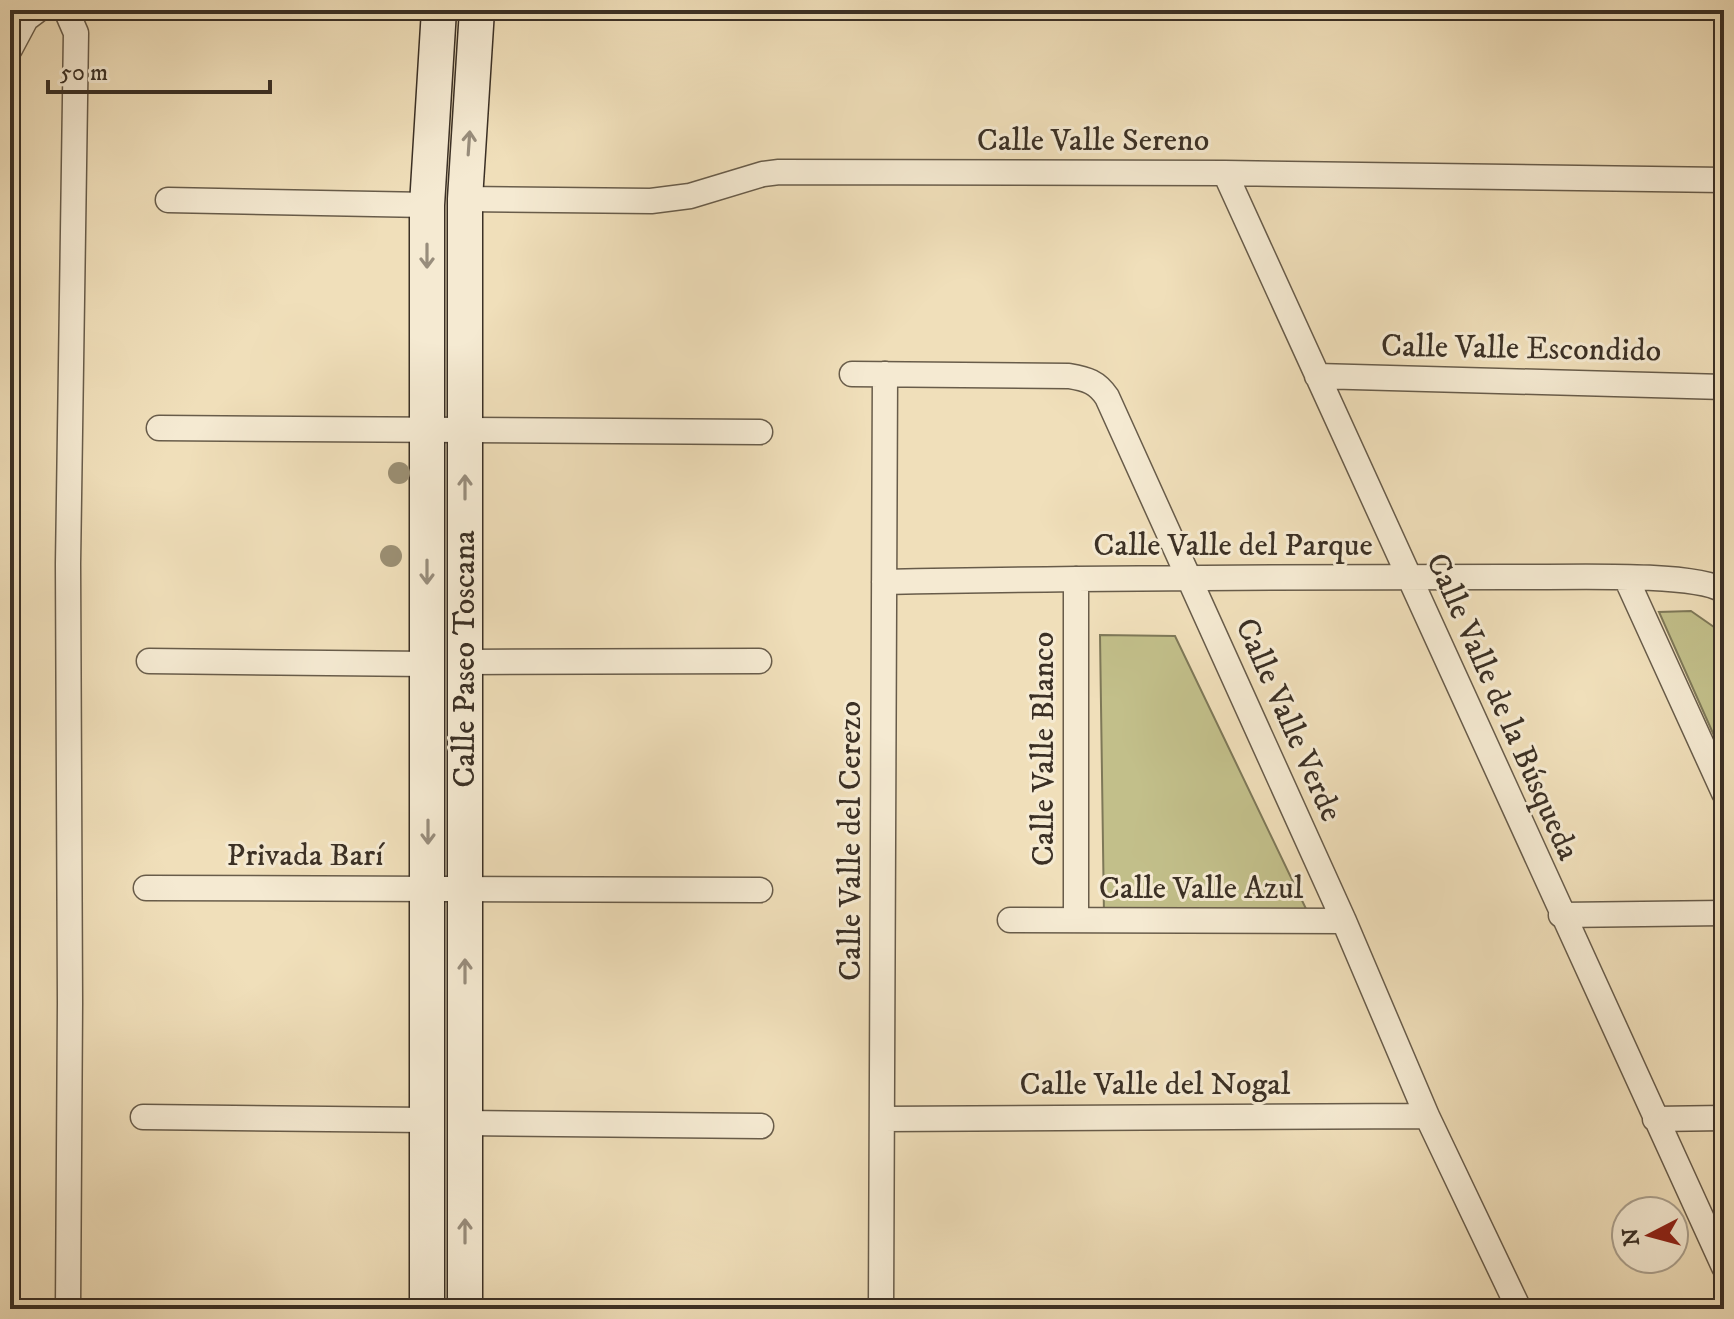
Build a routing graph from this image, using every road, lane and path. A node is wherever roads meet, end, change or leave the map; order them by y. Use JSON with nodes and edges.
{"nodes":[{"id":1,"x":38,"y":10,"type":"edge"},
{"id":2,"x":66,"y":10,"type":"edge"},
{"id":3,"x":439,"y":10,"type":"edge"},
{"id":4,"x":477,"y":10,"type":"edge"},
{"id":5,"x":10,"y":49,"type":"edge"},
{"id":6,"x":1225,"y":173,"type":"junction"},
{"id":7,"x":1724,"y":180,"type":"edge"},
{"id":8,"x":465,"y":199,"type":"junction"},
{"id":9,"x":168,"y":200,"type":"dead end"},
{"id":10,"x":427,"y":205,"type":"junction"},
{"id":11,"x":852,"y":374,"type":"dead end"},
{"id":12,"x":885,"y":374,"type":"junction"},
{"id":13,"x":1317,"y":376,"type":"junction"},
{"id":14,"x":1724,"y":387,"type":"edge"},
{"id":15,"x":159,"y":428,"type":"dead end"},
{"id":16,"x":427,"y":430,"type":"junction"},
{"id":17,"x":465,"y":430,"type":"junction"},
{"id":18,"x":760,"y":432,"type":"dead end"},
{"id":19,"x":1189,"y":577,"type":"junction"},
{"id":20,"x":1408,"y":577,"type":"junction"},
{"id":21,"x":1626,"y":578,"type":"junction"},
{"id":22,"x":1076,"y":579,"type":"junction"},
{"id":23,"x":884,"y":582,"type":"junction"},
{"id":24,"x":1724,"y":591,"type":"edge"},
{"id":25,"x":149,"y":661,"type":"dead end"},
{"id":26,"x":759,"y":661,"type":"dead end"},
{"id":27,"x":465,"y":662,"type":"junction"},
{"id":28,"x":428,"y":664,"type":"junction"},
{"id":29,"x":1724,"y":793,"type":"edge"},
{"id":30,"x":146,"y":888,"type":"dead end"},
{"id":31,"x":427,"y":889,"type":"junction"},
{"id":32,"x":465,"y":889,"type":"junction"},
{"id":33,"x":760,"y":890,"type":"dead end"},
{"id":34,"x":1724,"y":913,"type":"edge"},
{"id":35,"x":1561,"y":915,"type":"junction"},
{"id":36,"x":1010,"y":920,"type":"dead end"},
{"id":37,"x":1076,"y":920,"type":"junction"},
{"id":38,"x":1344,"y":921,"type":"junction"},
{"id":39,"x":1427,"y":1116,"type":"junction"},
{"id":40,"x":143,"y":1117,"type":"dead end"},
{"id":41,"x":1724,"y":1118,"type":"edge"},
{"id":42,"x":882,"y":1119,"type":"junction"},
{"id":43,"x":1655,"y":1119,"type":"junction"},
{"id":44,"x":427,"y":1120,"type":"junction"},
{"id":45,"x":465,"y":1123,"type":"junction"},
{"id":46,"x":761,"y":1126,"type":"dead end"},
{"id":47,"x":1724,"y":1267,"type":"edge"},
{"id":48,"x":68,"y":1309,"type":"edge"},
{"id":49,"x":427,"y":1309,"type":"edge"},
{"id":50,"x":465,"y":1309,"type":"edge"},
{"id":51,"x":881,"y":1309,"type":"edge"},
{"id":52,"x":1519,"y":1309,"type":"edge"}],
"edges":[{"from":1,"to":5,"type":"street"},
{"from":2,"to":48,"type":"street"},
{"from":3,"to":10,"type":"street","name":"Calle Paseo Toscana"},
{"from":8,"to":4,"type":"street","name":"Calle Paseo Toscana","one_way":true},
{"from":6,"to":7,"type":"street","name":"Calle Valle Sereno"},
{"from":6,"to":8,"type":"street","name":"Calle Valle Sereno"},
{"from":6,"to":13,"type":"street","name":"Calle Valle de la Búsqueda"},
{"from":8,"to":17,"type":"street","name":"Calle Paseo Toscana"},
{"from":9,"to":10,"type":"street"},
{"from":10,"to":16,"type":"street","name":"Calle Paseo Toscana","one_way":true},
{"from":11,"to":12,"type":"street","name":"Calle Valle Verde"},
{"from":12,"to":19,"type":"street","name":"Calle Valle Verde"},
{"from":12,"to":23,"type":"street","name":"Calle Valle del Cerezo"},
{"from":13,"to":14,"type":"street","name":"Calle Valle Escondido"},
{"from":13,"to":20,"type":"street","name":"Calle Valle de la Búsqueda"},
{"from":15,"to":16,"type":"street"},
{"from":16,"to":17,"type":"street"},
{"from":16,"to":28,"type":"street","name":"Calle Paseo Toscana","one_way":true},
{"from":17,"to":18,"type":"street"},
{"from":27,"to":17,"type":"street","name":"Calle Paseo Toscana","one_way":true},
{"from":19,"to":20,"type":"street","name":"Calle Valle del Parque"},
{"from":19,"to":22,"type":"street","name":"Calle Valle del Parque"},
{"from":19,"to":38,"type":"street","name":"Calle Valle Verde"},
{"from":20,"to":21,"type":"street","name":"Calle Valle del Parque"},
{"from":20,"to":35,"type":"street","name":"Calle Valle de la Búsqueda"},
{"from":21,"to":24,"type":"street","name":"Calle Valle del Parque"},
{"from":21,"to":29,"type":"street"},
{"from":22,"to":23,"type":"street","name":"Calle Valle del Parque"},
{"from":22,"to":37,"type":"street","name":"Calle Valle Blanco"},
{"from":23,"to":42,"type":"street","name":"Calle Valle del Cerezo"},
{"from":25,"to":28,"type":"street"},
{"from":26,"to":27,"type":"street"},
{"from":27,"to":32,"type":"street","name":"Calle Paseo Toscana"},
{"from":28,"to":31,"type":"street","name":"Calle Paseo Toscana","one_way":true},
{"from":30,"to":31,"type":"street","name":"Privada Barí"},
{"from":31,"to":32,"type":"street","name":"Privada Barí"},
{"from":31,"to":44,"type":"street","name":"Calle Paseo Toscana"},
{"from":32,"to":33,"type":"street","name":"Privada Barí"},
{"from":45,"to":32,"type":"street","name":"Calle Paseo Toscana","one_way":true},
{"from":34,"to":35,"type":"street"},
{"from":35,"to":43,"type":"street","name":"Calle Valle de la Búsqueda"},
{"from":36,"to":37,"type":"street","name":"Calle Valle Azul"},
{"from":37,"to":38,"type":"street","name":"Calle Valle Azul"},
{"from":38,"to":39,"type":"street","name":"Calle Valle Verde"},
{"from":39,"to":42,"type":"street","name":"Calle Valle del Nogal"},
{"from":39,"to":52,"type":"street","name":"Calle Valle Verde"},
{"from":40,"to":44,"type":"street"},
{"from":41,"to":43,"type":"street"},
{"from":42,"to":51,"type":"street","name":"Calle Valle del Cerezo"},
{"from":43,"to":47,"type":"street","name":"Calle Valle de la Búsqueda"},
{"from":44,"to":49,"type":"street","name":"Calle Paseo Toscana"},
{"from":45,"to":46,"type":"street"},
{"from":50,"to":45,"type":"street","name":"Calle Paseo Toscana","one_way":true}]}
